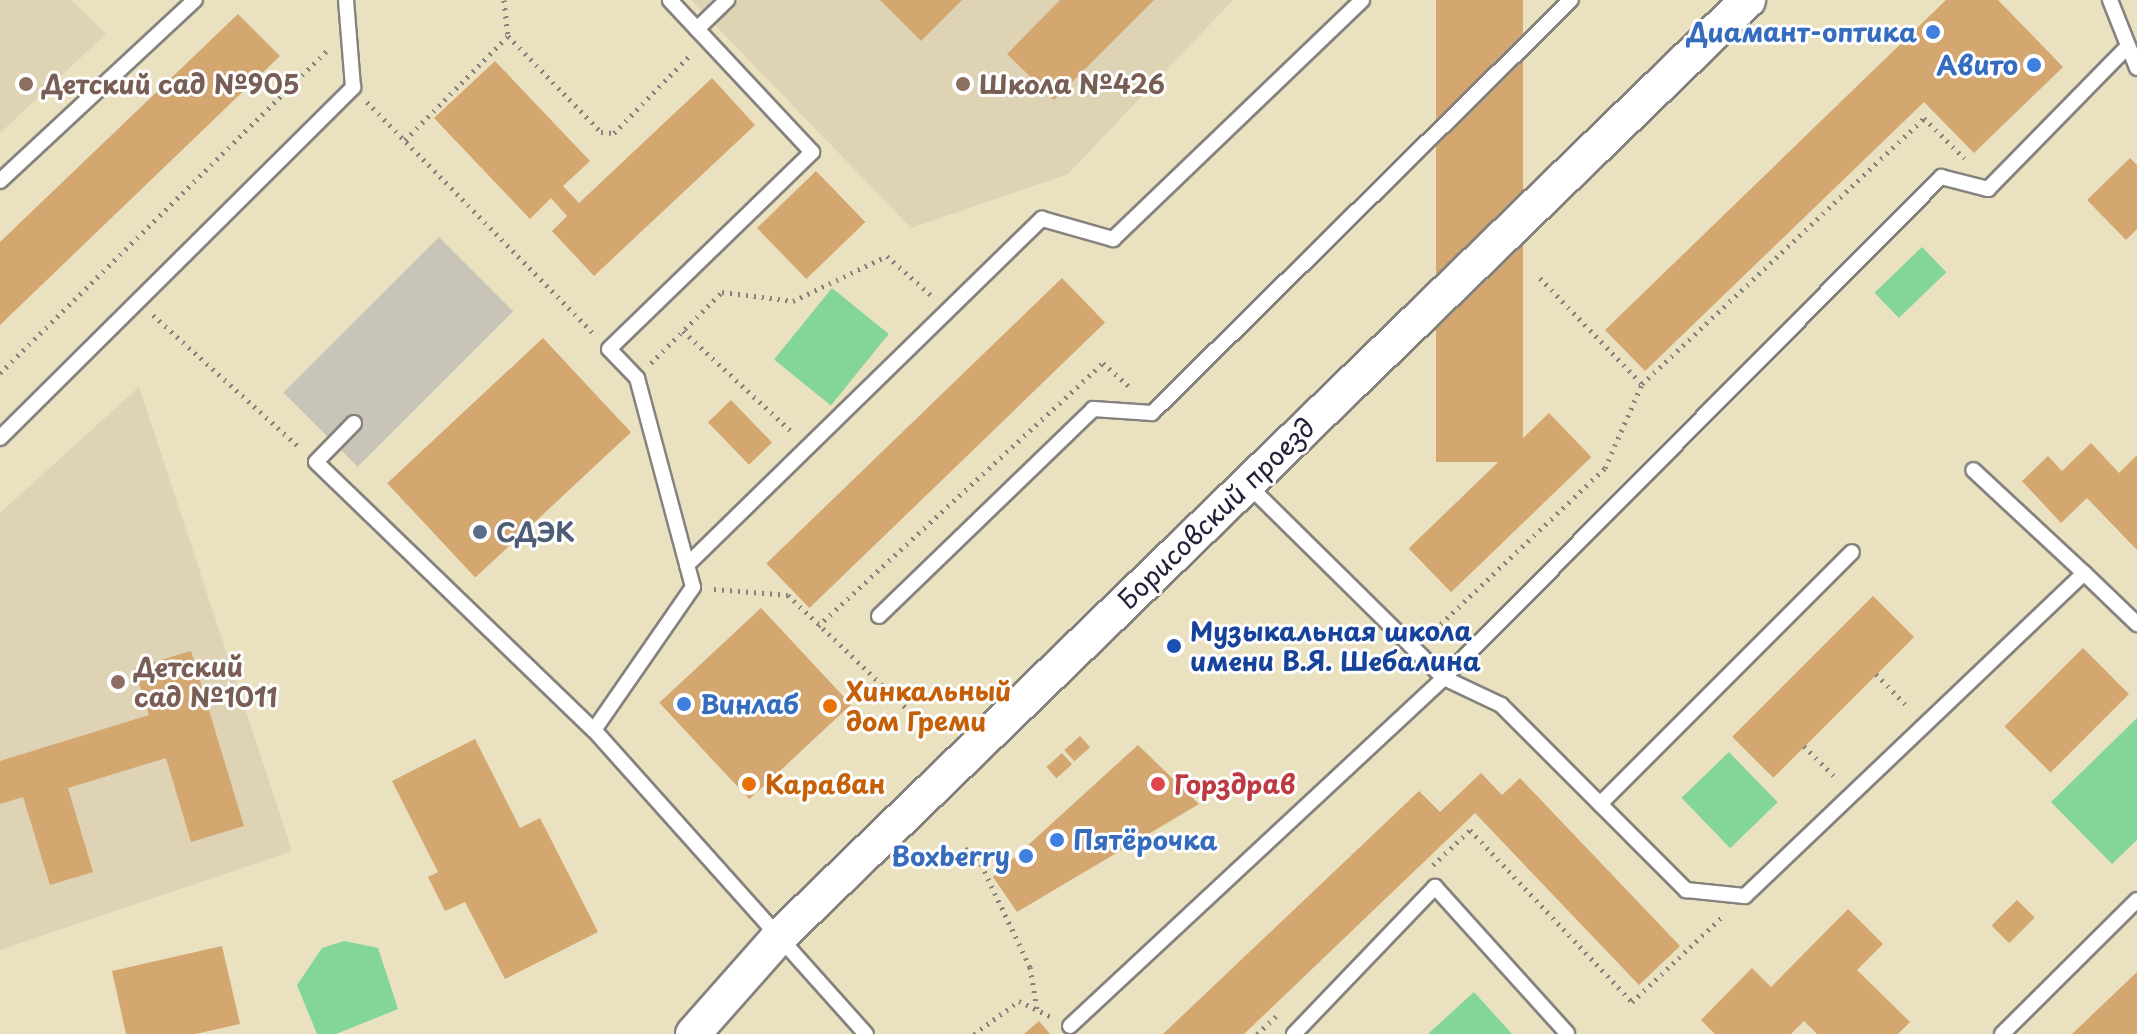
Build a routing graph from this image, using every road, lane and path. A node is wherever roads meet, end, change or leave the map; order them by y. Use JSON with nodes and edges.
{"nodes":[{"id":1,"x":195,"y":0,"type":"edge"},
{"id":2,"x":346,"y":0,"type":"edge"},
{"id":3,"x":504,"y":0,"type":"edge"},
{"id":4,"x":670,"y":0,"type":"edge"},
{"id":5,"x":727,"y":0,"type":"edge"},
{"id":6,"x":1362,"y":0,"type":"edge"},
{"id":7,"x":1571,"y":0,"type":"edge"},
{"id":8,"x":1748,"y":0,"type":"edge"},
{"id":9,"x":2110,"y":0,"type":"edge"},
{"id":10,"x":697,"y":29,"type":"junction"},
{"id":11,"x":348,"y":30,"type":"junction"},
{"id":12,"x":508,"y":36,"type":"junction"},
{"id":13,"x":2127,"y":47,"type":"junction"},
{"id":14,"x":704,"y":64,"type":"dead end"},
{"id":15,"x":2137,"y":68,"type":"edge"},
{"id":16,"x":353,"y":87,"type":"junction"},
{"id":17,"x":405,"y":140,"type":"junction"},
{"id":18,"x":1975,"y":169,"type":"dead end"},
{"id":19,"x":0,"y":181,"type":"edge"},
{"id":20,"x":1540,"y":278,"type":"dead end"},
{"id":21,"x":137,"y":301,"type":"junction"},
{"id":22,"x":949,"y":311,"type":"junction"},
{"id":23,"x":683,"y":331,"type":"junction"},
{"id":24,"x":609,"y":349,"type":"junction"},
{"id":25,"x":0,"y":373,"type":"edge"},
{"id":26,"x":637,"y":378,"type":"junction"},
{"id":27,"x":1642,"y":384,"type":"junction"},
{"id":28,"x":1138,"y":395,"type":"dead end"},
{"id":29,"x":354,"y":423,"type":"dead end"},
{"id":30,"x":0,"y":438,"type":"edge"},
{"id":31,"x":807,"y":448,"type":"junction"},
{"id":32,"x":316,"y":462,"type":"junction"},
{"id":33,"x":1973,"y":470,"type":"dead end"},
{"id":34,"x":1247,"y":484,"type":"junction"},
{"id":35,"x":1852,"y":552,"type":"dead end"},
{"id":36,"x":687,"y":565,"type":"junction"},
{"id":37,"x":2084,"y":573,"type":"junction"},
{"id":38,"x":693,"y":587,"type":"junction"},
{"id":39,"x":879,"y":616,"type":"dead end"},
{"id":40,"x":2137,"y":624,"type":"edge"},
{"id":41,"x":818,"y":626,"type":"junction"},
{"id":42,"x":1416,"y":648,"type":"junction"},
{"id":43,"x":1876,"y":674,"type":"dead end"},
{"id":44,"x":1444,"y":678,"type":"junction"},
{"id":45,"x":923,"y":724,"type":"dead end"},
{"id":46,"x":1924,"y":724,"type":"junction"},
{"id":47,"x":594,"y":730,"type":"junction"},
{"id":48,"x":1804,"y":746,"type":"dead end"},
{"id":49,"x":1851,"y":794,"type":"junction"},
{"id":50,"x":1600,"y":804,"type":"junction"},
{"id":51,"x":965,"y":848,"type":"dead end"},
{"id":52,"x":2137,"y":900,"type":"edge"},
{"id":53,"x":777,"y":939,"type":"junction"},
{"id":54,"x":1037,"y":1009,"type":"junction"},
{"id":55,"x":1070,"y":1026,"type":"joint"},
{"id":56,"x":698,"y":1033,"type":"edge"},
{"id":57,"x":1567,"y":1033,"type":"edge"},
{"id":58,"x":866,"y":1034,"type":"edge"},
{"id":59,"x":974,"y":1034,"type":"edge"},
{"id":60,"x":1294,"y":1034,"type":"edge"},
{"id":61,"x":2002,"y":1034,"type":"edge"}],
"edges":[{"from":1,"to":19,"type":"lane"},
{"from":2,"to":11,"type":"lane"},
{"from":3,"to":12,"type":"path"},
{"from":4,"to":10,"type":"lane"},
{"from":5,"to":10,"type":"lane"},
{"from":6,"to":22,"type":"lane"},
{"from":7,"to":39,"type":"lane"},
{"from":8,"to":34,"type":"street","name":"Борисовский проезд"},
{"from":9,"to":13,"type":"lane"},
{"from":10,"to":24,"type":"lane"},
{"from":11,"to":16,"type":"lane"},
{"from":11,"to":25,"type":"path"},
{"from":12,"to":14,"type":"path"},
{"from":12,"to":17,"type":"path"},
{"from":13,"to":15,"type":"lane"},
{"from":13,"to":44,"type":"lane"},
{"from":16,"to":17,"type":"path"},
{"from":16,"to":21,"type":"lane"},
{"from":17,"to":24,"type":"path"},
{"from":18,"to":27,"type":"path"},
{"from":20,"to":27,"type":"path"},
{"from":21,"to":30,"type":"lane"},
{"from":21,"to":32,"type":"path"},
{"from":22,"to":23,"type":"path"},
{"from":22,"to":31,"type":"lane"},
{"from":23,"to":26,"type":"path"},
{"from":23,"to":31,"type":"path"},
{"from":24,"to":26,"type":"lane"},
{"from":26,"to":36,"type":"lane"},
{"from":27,"to":42,"type":"path"},
{"from":28,"to":41,"type":"path"},
{"from":29,"to":32,"type":"lane"},
{"from":31,"to":36,"type":"lane"},
{"from":32,"to":47,"type":"lane"},
{"from":33,"to":37,"type":"lane"},
{"from":34,"to":42,"type":"lane"},
{"from":34,"to":53,"type":"street","name":"Борисовский проезд"},
{"from":35,"to":50,"type":"lane"},
{"from":36,"to":38,"type":"lane"},
{"from":37,"to":40,"type":"lane"},
{"from":37,"to":46,"type":"lane"},
{"from":38,"to":41,"type":"path"},
{"from":38,"to":47,"type":"lane"},
{"from":41,"to":45,"type":"path"},
{"from":42,"to":44,"type":"lane"},
{"from":43,"to":46,"type":"path"},
{"from":44,"to":50,"type":"lane"},
{"from":44,"to":55,"type":"lane"},
{"from":46,"to":49,"type":"lane"},
{"from":47,"to":53,"type":"lane"},
{"from":48,"to":49,"type":"path"},
{"from":49,"to":50,"type":"lane"},
{"from":51,"to":54,"type":"path"},
{"from":52,"to":61,"type":"lane"},
{"from":53,"to":56,"type":"street","name":"Борисовский проезд"},
{"from":53,"to":58,"type":"lane"},
{"from":54,"to":55,"type":"path"},
{"from":54,"to":59,"type":"path"},
{"from":57,"to":60,"type":"lane"}]}
